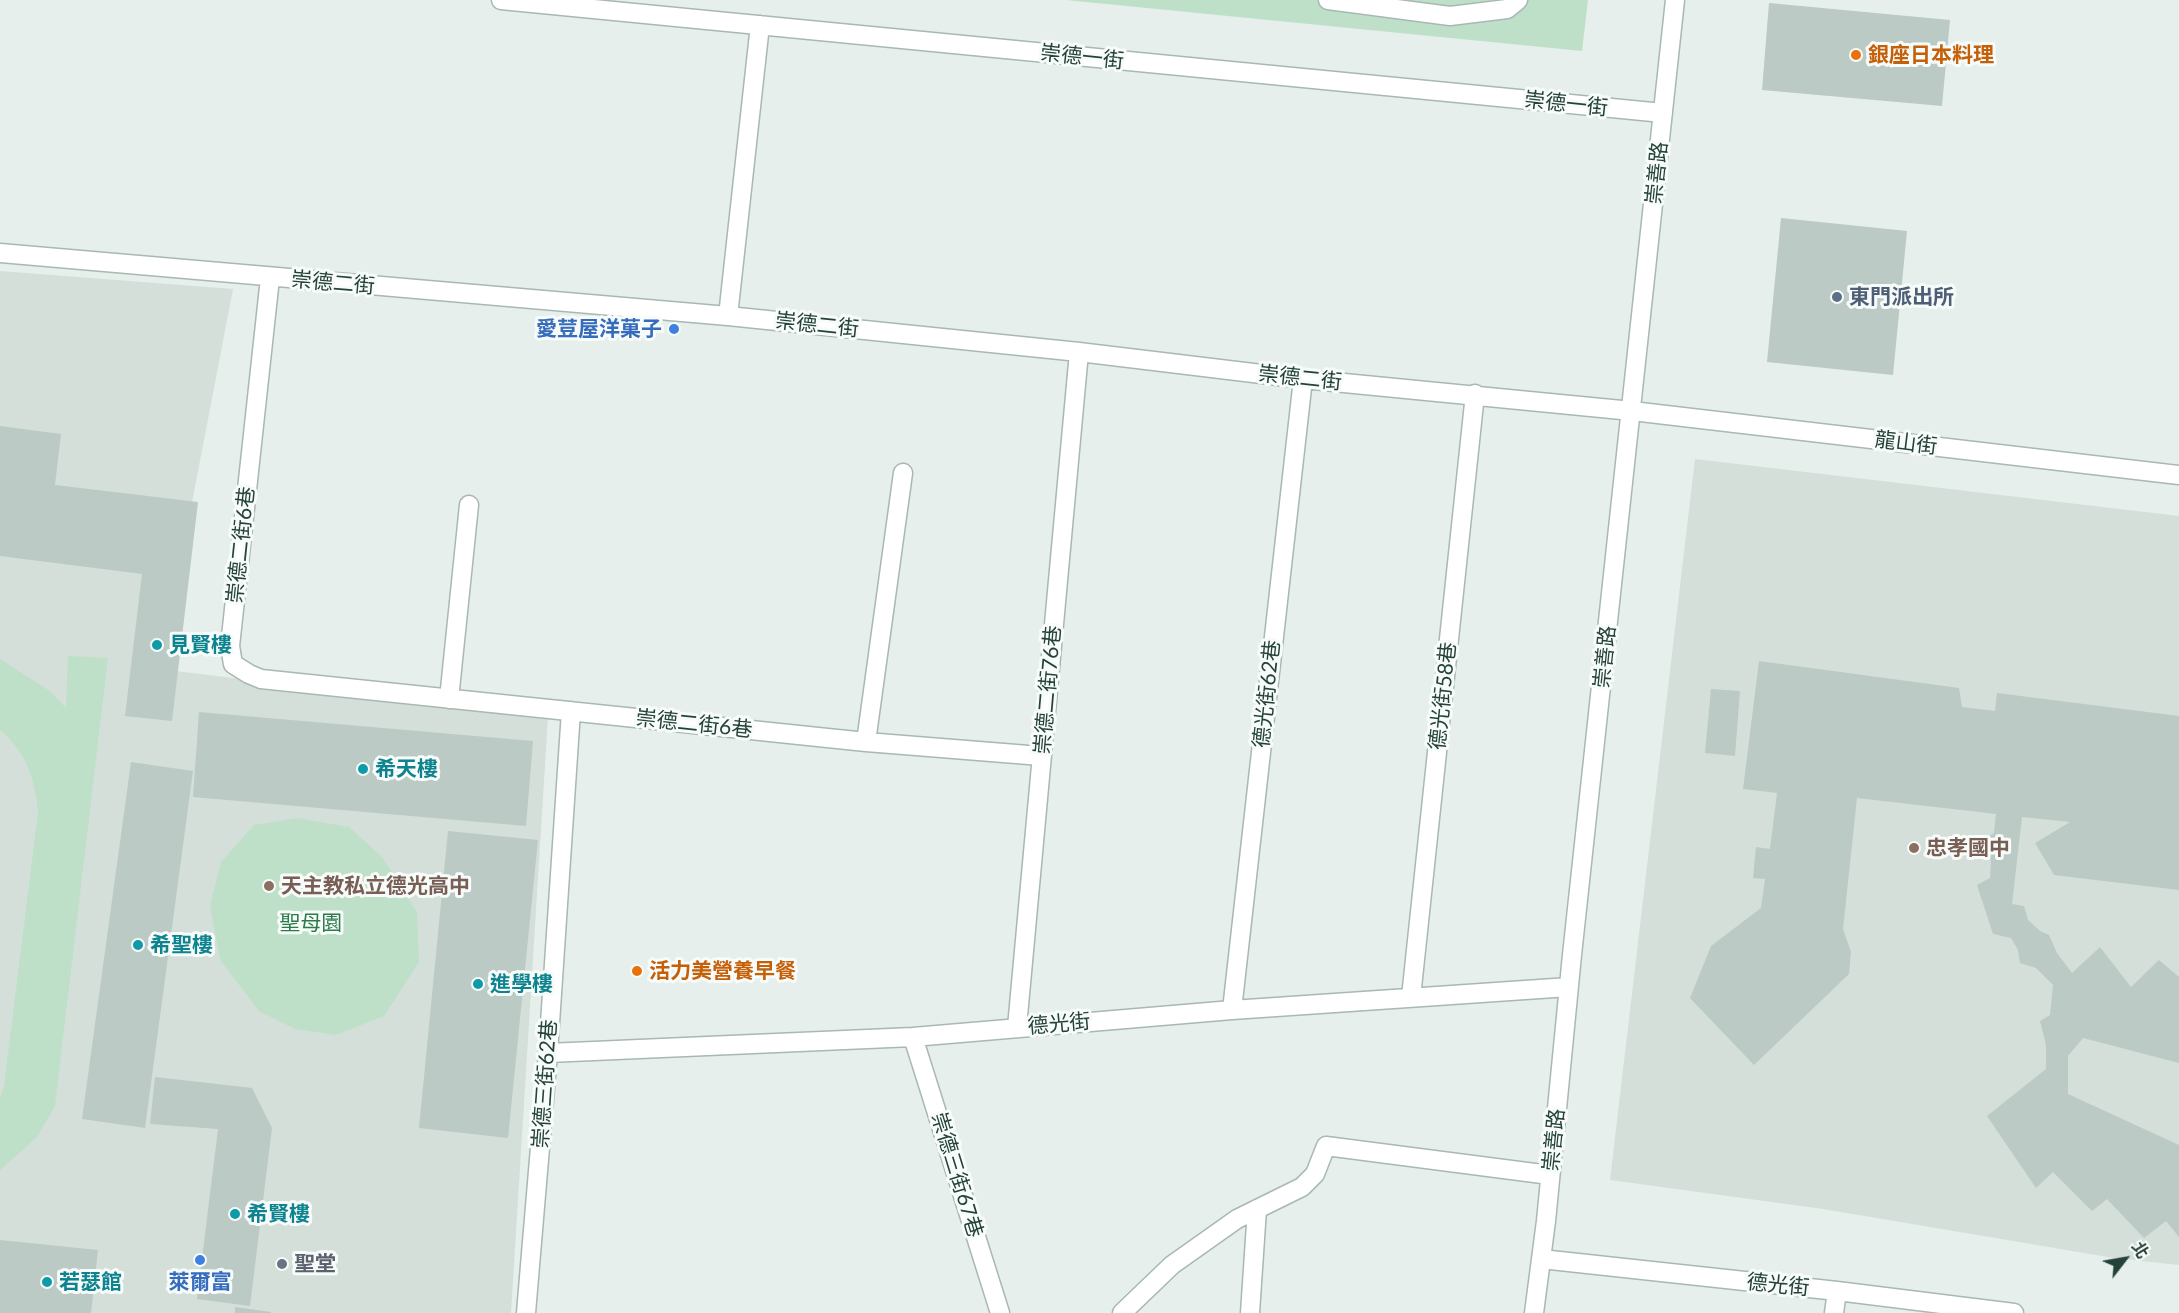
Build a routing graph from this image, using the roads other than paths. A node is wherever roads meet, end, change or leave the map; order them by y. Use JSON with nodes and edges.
{"nodes":[{"id":1,"x":501,"y":0,"type":"edge"},
{"id":2,"x":1328,"y":0,"type":"edge"},
{"id":3,"x":1518,"y":0,"type":"edge"},
{"id":4,"x":1675,"y":0,"type":"edge"},
{"id":5,"x":760,"y":25,"type":"junction"},
{"id":6,"x":1663,"y":113,"type":"junction"},
{"id":7,"x":0,"y":253,"type":"edge"},
{"id":8,"x":270,"y":278,"type":"junction"},
{"id":9,"x":728,"y":316,"type":"junction"},
{"id":10,"x":1079,"y":352,"type":"junction"},
{"id":11,"x":1303,"y":379,"type":"junction"},
{"id":12,"x":1475,"y":394,"type":"junction"},
{"id":13,"x":1632,"y":411,"type":"junction"},
{"id":14,"x":903,"y":473,"type":"dead end"},
{"id":15,"x":2179,"y":475,"type":"edge"},
{"id":16,"x":469,"y":505,"type":"dead end"},
{"id":17,"x":449,"y":699,"type":"junction"},
{"id":18,"x":571,"y":711,"type":"junction"},
{"id":19,"x":867,"y":742,"type":"junction"},
{"id":20,"x":1041,"y":756,"type":"junction"},
{"id":21,"x":1569,"y":987,"type":"junction"},
{"id":22,"x":1411,"y":997,"type":"junction"},
{"id":23,"x":1232,"y":1010,"type":"junction"},
{"id":24,"x":1017,"y":1027,"type":"junction"},
{"id":25,"x":914,"y":1037,"type":"junction"},
{"id":26,"x":548,"y":1053,"type":"junction"},
{"id":27,"x":1550,"y":1175,"type":"junction"},
{"id":28,"x":1257,"y":1209,"type":"junction"},
{"id":29,"x":1541,"y":1259,"type":"junction"},
{"id":30,"x":1837,"y":1291,"type":"junction"},
{"id":31,"x":526,"y":1313,"type":"edge"},
{"id":32,"x":1000,"y":1313,"type":"edge"},
{"id":33,"x":1122,"y":1313,"type":"edge"},
{"id":34,"x":1250,"y":1313,"type":"edge"},
{"id":35,"x":1534,"y":1313,"type":"edge"},
{"id":36,"x":1834,"y":1313,"type":"edge"},
{"id":37,"x":2014,"y":1313,"type":"edge"}],
"edges":[{"from":1,"to":5,"type":"street","name":"崇德一街"},
{"from":2,"to":3,"type":"street"},
{"from":4,"to":6,"type":"street","name":"崇善路"},
{"from":5,"to":6,"type":"street","name":"崇德一街"},
{"from":5,"to":9,"type":"street"},
{"from":6,"to":13,"type":"street","name":"崇善路"},
{"from":7,"to":8,"type":"street","name":"崇德二街"},
{"from":8,"to":9,"type":"street","name":"崇德二街"},
{"from":8,"to":17,"type":"street","name":"崇德二街6巷"},
{"from":9,"to":10,"type":"street","name":"崇德二街"},
{"from":10,"to":11,"type":"street","name":"崇德二街"},
{"from":10,"to":20,"type":"street","name":"崇德二街76巷"},
{"from":11,"to":12,"type":"street","name":"崇德二街"},
{"from":11,"to":23,"type":"street","name":"德光街62巷"},
{"from":12,"to":13,"type":"street","name":"崇德二街"},
{"from":12,"to":22,"type":"street","name":"德光街58巷"},
{"from":13,"to":15,"type":"street","name":"龍山街"},
{"from":13,"to":21,"type":"street","name":"崇善路"},
{"from":14,"to":19,"type":"street"},
{"from":16,"to":17,"type":"street"},
{"from":17,"to":18,"type":"street","name":"崇德二街6巷"},
{"from":18,"to":19,"type":"street","name":"崇德二街6巷"},
{"from":18,"to":26,"type":"street","name":"崇德三街62巷"},
{"from":19,"to":20,"type":"street","name":"崇德二街6巷"},
{"from":20,"to":24,"type":"street","name":"崇德二街76巷"},
{"from":21,"to":22,"type":"street","name":"德光街"},
{"from":21,"to":27,"type":"street","name":"崇善路"},
{"from":22,"to":23,"type":"street","name":"德光街"},
{"from":23,"to":24,"type":"street","name":"德光街"},
{"from":24,"to":25,"type":"street","name":"德光街"},
{"from":25,"to":26,"type":"street","name":"德光街"},
{"from":25,"to":32,"type":"street","name":"崇德三街67巷"},
{"from":26,"to":31,"type":"street","name":"崇德三街62巷"},
{"from":27,"to":28,"type":"street"},
{"from":27,"to":29,"type":"street","name":"崇善路"},
{"from":28,"to":33,"type":"street"},
{"from":28,"to":34,"type":"street"},
{"from":29,"to":30,"type":"street","name":"德光街"},
{"from":29,"to":35,"type":"street","name":"崇善路"},
{"from":30,"to":36,"type":"street"},
{"from":30,"to":37,"type":"street","name":"德光街"}]}
